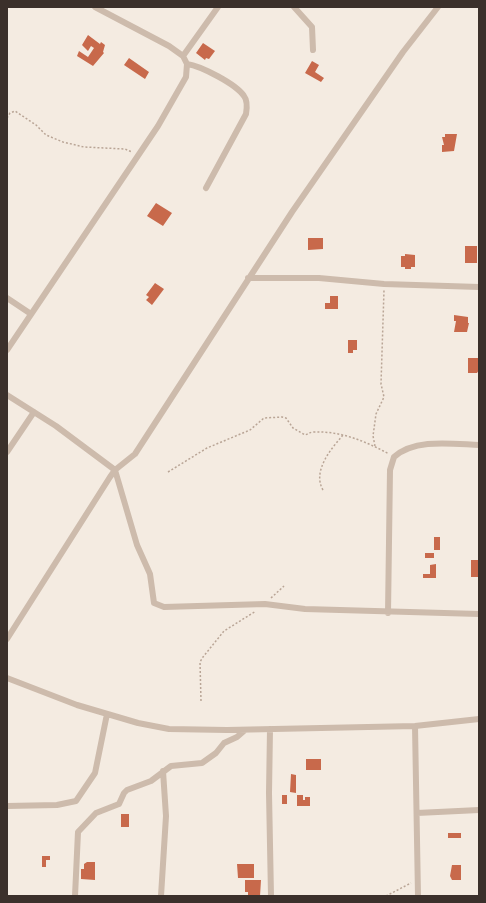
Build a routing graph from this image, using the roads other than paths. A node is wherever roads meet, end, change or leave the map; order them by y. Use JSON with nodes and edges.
{"nodes":[{"id":1,"x":95,"y":7,"type":"edge"},
{"id":2,"x":218,"y":7,"type":"edge"},
{"id":3,"x":294,"y":7,"type":"edge"},
{"id":4,"x":438,"y":7,"type":"edge"},
{"id":5,"x":313,"y":50,"type":"dead end"},
{"id":6,"x":183,"y":56,"type":"junction"},
{"id":7,"x":187,"y":64,"type":"junction"},
{"id":8,"x":206,"y":188,"type":"dead end"},
{"id":9,"x":248,"y":278,"type":"junction"},
{"id":10,"x":479,"y":287,"type":"edge"},
{"id":11,"x":7,"y":298,"type":"edge"},
{"id":12,"x":31,"y":314,"type":"junction"},
{"id":13,"x":7,"y":350,"type":"edge"},
{"id":14,"x":7,"y":395,"type":"edge"},
{"id":15,"x":34,"y":412,"type":"junction"},
{"id":16,"x":479,"y":445,"type":"edge"},
{"id":17,"x":7,"y":452,"type":"edge"},
{"id":18,"x":115,"y":470,"type":"junction"},
{"id":19,"x":388,"y":613,"type":"junction"},
{"id":20,"x":479,"y":614,"type":"edge"},
{"id":21,"x":7,"y":639,"type":"edge"},
{"id":22,"x":7,"y":678,"type":"edge"},
{"id":23,"x":107,"y":714,"type":"junction"},
{"id":24,"x":479,"y":719,"type":"edge"},
{"id":25,"x":415,"y":726,"type":"junction"},
{"id":26,"x":270,"y":729,"type":"junction"},
{"id":27,"x":246,"y":730,"type":"junction"},
{"id":28,"x":163,"y":771,"type":"junction"},
{"id":29,"x":7,"y":806,"type":"edge"},
{"id":30,"x":479,"y":810,"type":"edge"},
{"id":31,"x":417,"y":813,"type":"junction"},
{"id":32,"x":75,"y":896,"type":"edge"},
{"id":33,"x":161,"y":896,"type":"edge"},
{"id":34,"x":271,"y":896,"type":"edge"},
{"id":35,"x":418,"y":896,"type":"edge"}],
"edges":[{"from":1,"to":6,"type":"street"},
{"from":2,"to":6,"type":"street"},
{"from":3,"to":5,"type":"street"},
{"from":4,"to":9,"type":"street"},
{"from":6,"to":7,"type":"street"},
{"from":7,"to":8,"type":"street"},
{"from":7,"to":12,"type":"street"},
{"from":9,"to":10,"type":"street"},
{"from":9,"to":18,"type":"street"},
{"from":11,"to":12,"type":"street"},
{"from":12,"to":13,"type":"street"},
{"from":14,"to":15,"type":"street"},
{"from":15,"to":17,"type":"street"},
{"from":15,"to":18,"type":"street"},
{"from":16,"to":19,"type":"street"},
{"from":18,"to":19,"type":"street"},
{"from":18,"to":21,"type":"street"},
{"from":19,"to":20,"type":"street"},
{"from":22,"to":23,"type":"street"},
{"from":23,"to":27,"type":"street"},
{"from":23,"to":29,"type":"street"},
{"from":24,"to":25,"type":"street"},
{"from":25,"to":26,"type":"street"},
{"from":25,"to":31,"type":"street"},
{"from":26,"to":27,"type":"street"},
{"from":26,"to":34,"type":"street"},
{"from":27,"to":28,"type":"street"},
{"from":28,"to":32,"type":"street"},
{"from":28,"to":33,"type":"street"},
{"from":30,"to":31,"type":"street"},
{"from":31,"to":35,"type":"street"}]}
